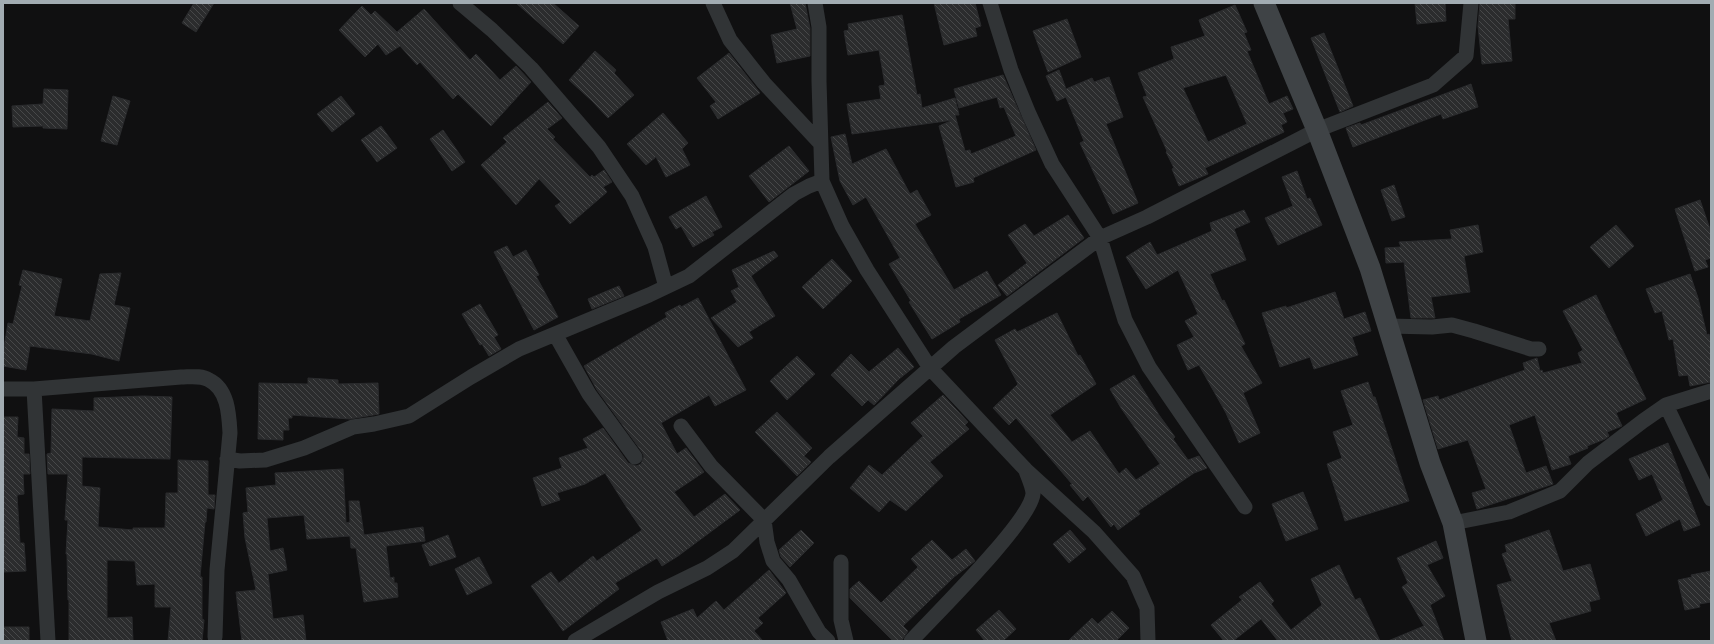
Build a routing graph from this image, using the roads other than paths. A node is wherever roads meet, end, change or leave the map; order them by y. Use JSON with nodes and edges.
{"nodes":[{"id":1,"x":460,"y":3,"type":"edge"},
{"id":2,"x":713,"y":3,"type":"edge"},
{"id":3,"x":815,"y":3,"type":"edge"},
{"id":4,"x":990,"y":3,"type":"edge"},
{"id":5,"x":1264,"y":3,"type":"edge"},
{"id":6,"x":1471,"y":3,"type":"edge"},
{"id":7,"x":1317,"y":130,"type":"junction"},
{"id":8,"x":820,"y":143,"type":"junction"},
{"id":9,"x":822,"y":181,"type":"junction"},
{"id":10,"x":1100,"y":238,"type":"junction"},
{"id":11,"x":666,"y":287,"type":"junction"},
{"id":12,"x":1388,"y":326,"type":"junction"},
{"id":13,"x":555,"y":334,"type":"junction"},
{"id":14,"x":1539,"y":348,"type":"dead end"},
{"id":15,"x":930,"y":368,"type":"junction"},
{"id":16,"x":3,"y":389,"type":"edge"},
{"id":17,"x":34,"y":389,"type":"junction"},
{"id":18,"x":1711,"y":391,"type":"edge"},
{"id":19,"x":1666,"y":405,"type":"junction"},
{"id":20,"x":681,"y":426,"type":"dead end"},
{"id":21,"x":635,"y":457,"type":"dead end"},
{"id":22,"x":227,"y":459,"type":"junction"},
{"id":23,"x":1026,"y":470,"type":"junction"},
{"id":24,"x":1711,"y":499,"type":"edge"},
{"id":25,"x":1244,"y":506,"type":"dead end"},
{"id":26,"x":764,"y":520,"type":"junction"},
{"id":27,"x":1453,"y":523,"type":"junction"},
{"id":28,"x":841,"y":562,"type":"dead end"},
{"id":29,"x":215,"y":637,"type":"dead end"},
{"id":30,"x":48,"y":641,"type":"edge"},
{"id":31,"x":575,"y":641,"type":"edge"},
{"id":32,"x":828,"y":641,"type":"edge"},
{"id":33,"x":846,"y":641,"type":"edge"},
{"id":34,"x":911,"y":641,"type":"edge"},
{"id":35,"x":1148,"y":641,"type":"edge"},
{"id":36,"x":1476,"y":641,"type":"edge"}],
"edges":[{"from":1,"to":11,"type":"street"},
{"from":2,"to":8,"type":"street"},
{"from":3,"to":8,"type":"street"},
{"from":4,"to":10,"type":"street"},
{"from":5,"to":7,"type":"street"},
{"from":6,"to":7,"type":"street"},
{"from":7,"to":10,"type":"street"},
{"from":7,"to":12,"type":"street"},
{"from":8,"to":9,"type":"street"},
{"from":9,"to":11,"type":"street"},
{"from":9,"to":15,"type":"street"},
{"from":10,"to":15,"type":"street"},
{"from":10,"to":25,"type":"street"},
{"from":11,"to":13,"type":"street"},
{"from":12,"to":14,"type":"street"},
{"from":12,"to":27,"type":"street"},
{"from":13,"to":21,"type":"street"},
{"from":13,"to":22,"type":"street"},
{"from":15,"to":23,"type":"street"},
{"from":15,"to":26,"type":"street"},
{"from":16,"to":17,"type":"street"},
{"from":17,"to":22,"type":"street"},
{"from":17,"to":30,"type":"street"},
{"from":18,"to":19,"type":"street"},
{"from":19,"to":24,"type":"street"},
{"from":19,"to":27,"type":"street"},
{"from":20,"to":26,"type":"street"},
{"from":22,"to":29,"type":"street"},
{"from":23,"to":34,"type":"street"},
{"from":23,"to":35,"type":"street"},
{"from":26,"to":31,"type":"street"},
{"from":26,"to":32,"type":"street"},
{"from":27,"to":36,"type":"street"},
{"from":28,"to":33,"type":"street"}]}
